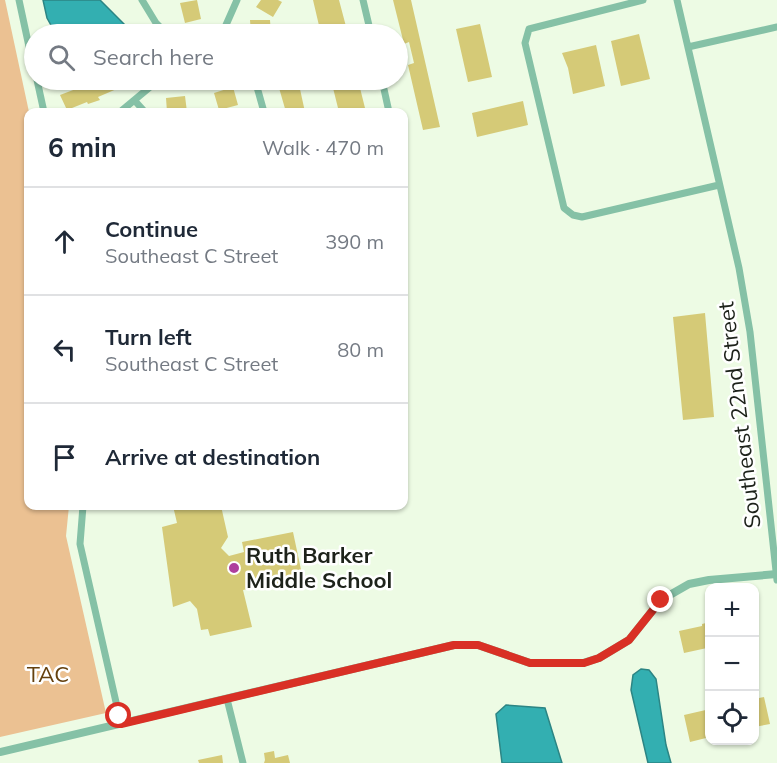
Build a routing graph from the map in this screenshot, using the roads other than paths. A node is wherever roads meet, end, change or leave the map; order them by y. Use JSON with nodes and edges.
{"nodes":[{"id":1,"x":19,"y":0,"type":"edge"},
{"id":2,"x":142,"y":0,"type":"edge"},
{"id":3,"x":237,"y":0,"type":"edge"},
{"id":4,"x":363,"y":0,"type":"edge"},
{"id":5,"x":643,"y":0,"type":"edge"},
{"id":6,"x":677,"y":0,"type":"edge"},
{"id":7,"x":24,"y":24,"type":"edge"},
{"id":8,"x":157,"y":24,"type":"edge"},
{"id":9,"x":226,"y":24,"type":"edge"},
{"id":10,"x":369,"y":24,"type":"edge"},
{"id":11,"x":777,"y":27,"type":"edge"},
{"id":12,"x":687,"y":47,"type":"junction"},
{"id":13,"x":39,"y":90,"type":"edge"},
{"id":14,"x":147,"y":90,"type":"edge"},
{"id":15,"x":258,"y":90,"type":"edge"},
{"id":16,"x":384,"y":90,"type":"edge"},
{"id":17,"x":135,"y":101,"type":"junction"},
{"id":18,"x":43,"y":108,"type":"edge"},
{"id":19,"x":125,"y":108,"type":"edge"},
{"id":20,"x":141,"y":108,"type":"edge"},
{"id":21,"x":263,"y":108,"type":"edge"},
{"id":22,"x":388,"y":108,"type":"edge"},
{"id":23,"x":719,"y":185,"type":"junction"},
{"id":24,"x":83,"y":510,"type":"edge"},
{"id":25,"x":777,"y":574,"type":"edge"},
{"id":26,"x":777,"y":580,"type":"edge"},
{"id":27,"x":227,"y":699,"type":"junction"},
{"id":28,"x":121,"y":724,"type":"junction"},
{"id":29,"x":0,"y":752,"type":"edge"},
{"id":30,"x":243,"y":763,"type":"edge"}],
"edges":[{"from":1,"to":7,"type":"street"},
{"from":2,"to":8,"type":"street"},
{"from":3,"to":9,"type":"street"},
{"from":4,"to":10,"type":"street"},
{"from":5,"to":23,"type":"street"},
{"from":6,"to":12,"type":"street","name":"Southeast 22nd Street"},
{"from":11,"to":12,"type":"street"},
{"from":12,"to":23,"type":"street","name":"Southeast 22nd Street"},
{"from":13,"to":18,"type":"street"},
{"from":14,"to":17,"type":"street"},
{"from":15,"to":21,"type":"street"},
{"from":16,"to":22,"type":"street"},
{"from":17,"to":19,"type":"street"},
{"from":17,"to":20,"type":"street"},
{"from":23,"to":25,"type":"street","name":"Southeast 22nd Street"},
{"from":24,"to":28,"type":"street"},
{"from":25,"to":26,"type":"street","name":"Southeast 22nd Street"},
{"from":25,"to":27,"type":"street"},
{"from":27,"to":28,"type":"street"},
{"from":27,"to":30,"type":"street"},
{"from":28,"to":29,"type":"street"}]}
